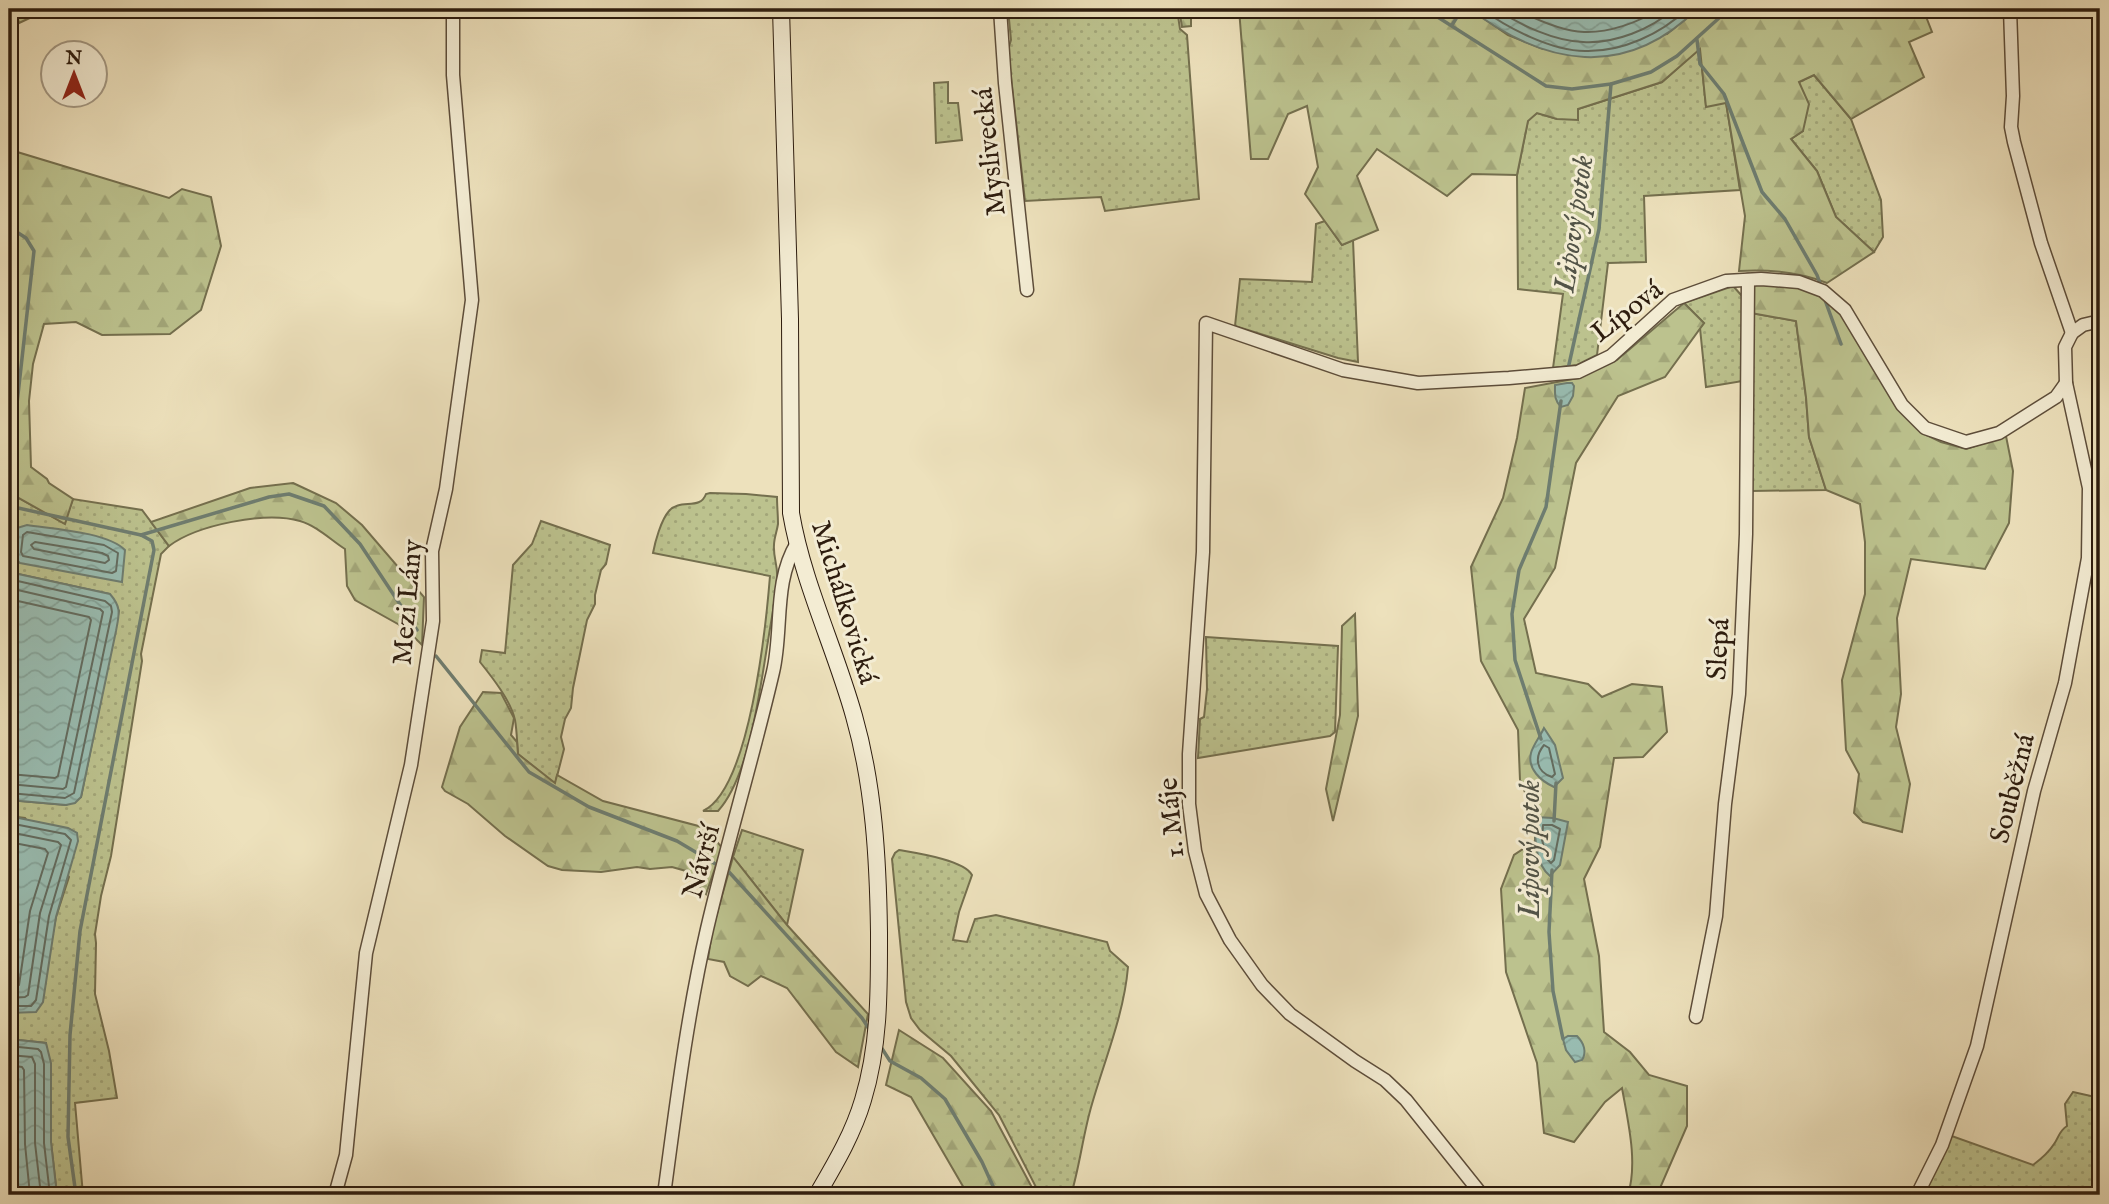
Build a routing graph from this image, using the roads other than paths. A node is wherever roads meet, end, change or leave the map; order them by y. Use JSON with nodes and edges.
{"nodes":[{"id":1,"x":453,"y":9,"type":"edge"},
{"id":2,"x":781,"y":9,"type":"edge"},
{"id":3,"x":1000,"y":9,"type":"edge"},
{"id":4,"x":2010,"y":9,"type":"edge"},
{"id":5,"x":1748,"y":279,"type":"junction"},
{"id":6,"x":1027,"y":290,"type":"dead end"},
{"id":7,"x":2100,"y":321,"type":"edge"},
{"id":8,"x":1206,"y":323,"type":"joint"},
{"id":9,"x":2071,"y":333,"type":"junction"},
{"id":10,"x":2066,"y":383,"type":"junction"},
{"id":11,"x":797,"y":543,"type":"junction"},
{"id":12,"x":1696,"y":1017,"type":"dead end"},
{"id":13,"x":335,"y":1195,"type":"edge"},
{"id":14,"x":664,"y":1195,"type":"edge"},
{"id":15,"x":817,"y":1195,"type":"edge"},
{"id":16,"x":1482,"y":1195,"type":"edge"},
{"id":17,"x":1917,"y":1195,"type":"edge"}],
"edges":[{"from":1,"to":13,"type":"street","name":"Mezi Lány"},
{"from":2,"to":11,"type":"street","name":"Michálkovická"},
{"from":3,"to":6,"type":"street","name":"Myslivecká"},
{"from":4,"to":9,"type":"street"},
{"from":5,"to":8,"type":"street","name":"Lípová"},
{"from":5,"to":10,"type":"street","name":"Lípová"},
{"from":5,"to":12,"type":"street","name":"Slepá"},
{"from":7,"to":9,"type":"street"},
{"from":8,"to":16,"type":"street","name":"1. Máje"},
{"from":9,"to":10,"type":"street"},
{"from":10,"to":17,"type":"street","name":"Souběžná"},
{"from":11,"to":14,"type":"street","name":"Návrší"},
{"from":11,"to":15,"type":"street","name":"Michálkovická"}]}
